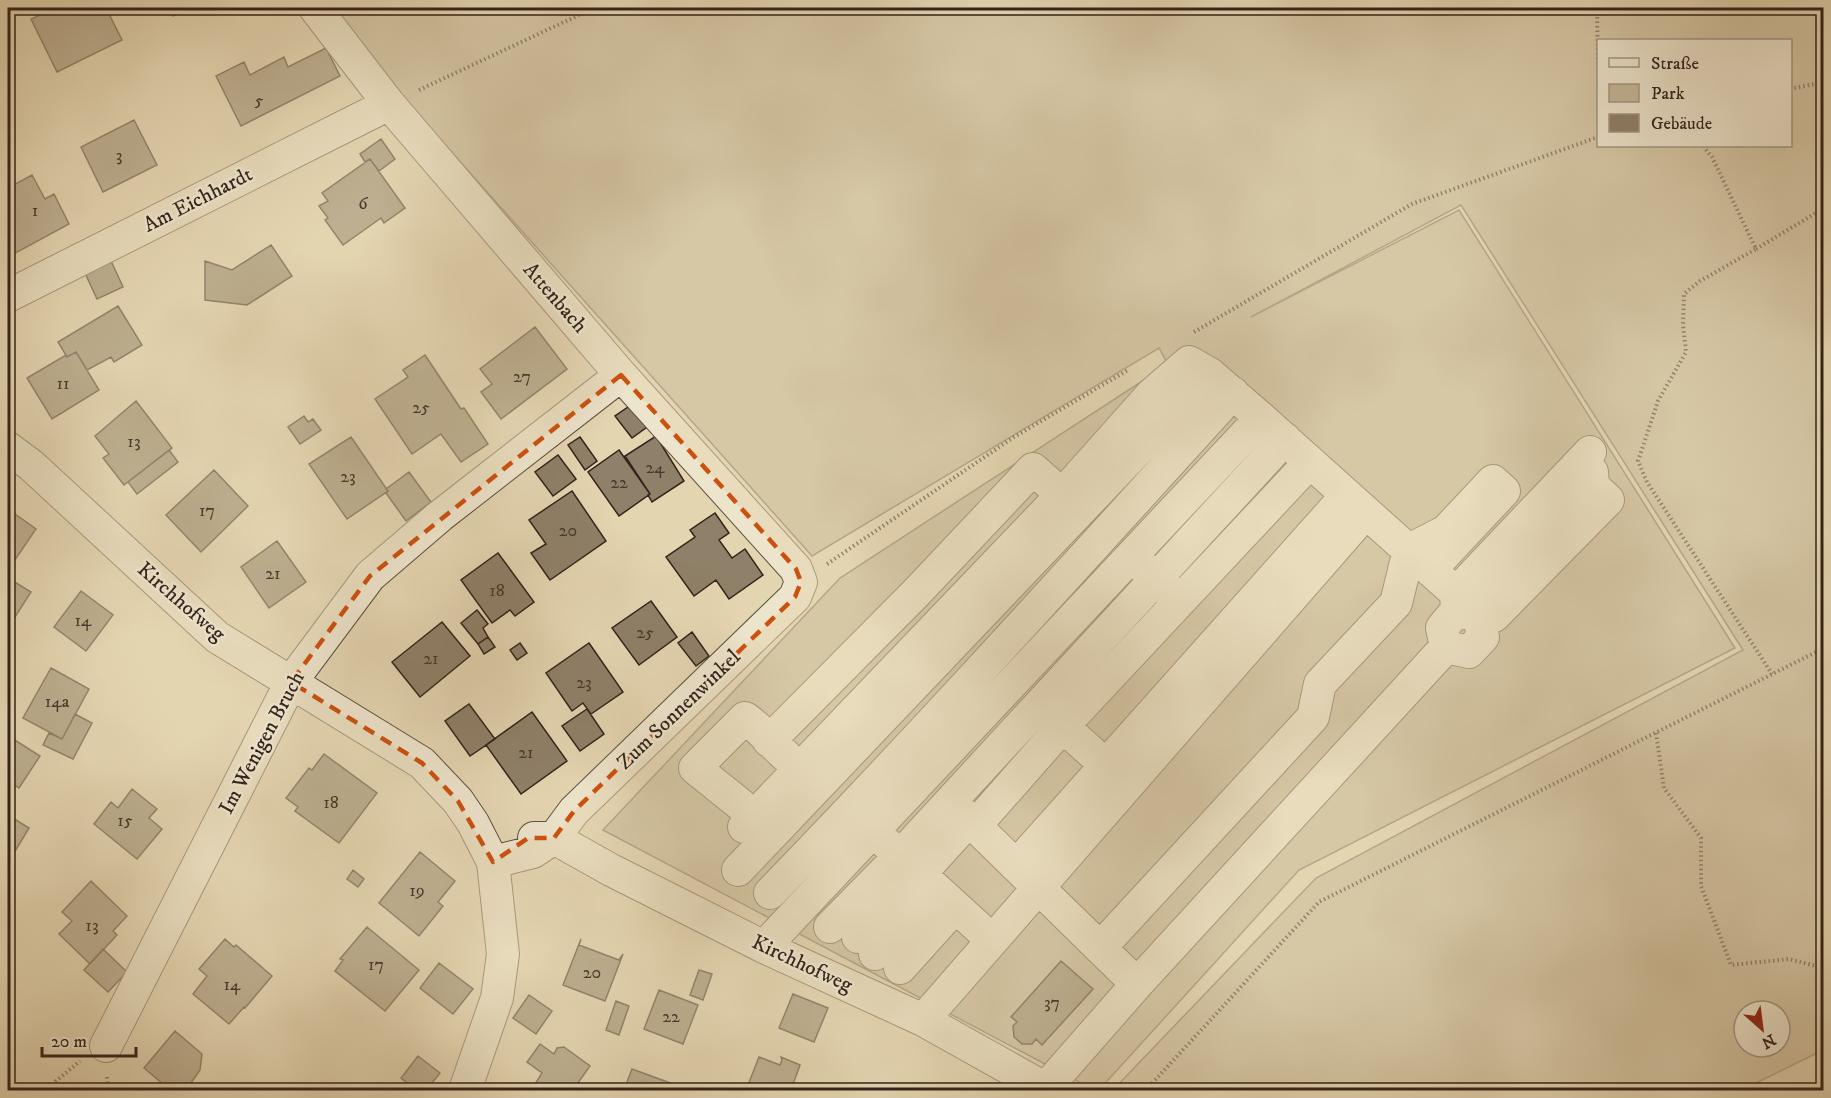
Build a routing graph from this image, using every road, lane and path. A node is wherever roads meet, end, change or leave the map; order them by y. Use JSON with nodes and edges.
{"nodes":[{"id":1,"x":315,"y":8,"type":"edge"},
{"id":2,"x":594,"y":8,"type":"edge"},
{"id":3,"x":1597,"y":8,"type":"edge"},
{"id":4,"x":1598,"y":39,"type":"edge"},
{"id":5,"x":1824,"y":82,"type":"edge"},
{"id":6,"x":1792,"y":89,"type":"edge"},
{"id":7,"x":389,"y":104,"type":"junction"},
{"id":8,"x":1704,"y":147,"type":"edge"},
{"id":9,"x":1824,"y":208,"type":"edge"},
{"id":10,"x":1756,"y":249,"type":"junction"},
{"id":11,"x":8,"y":296,"type":"edge"},
{"id":12,"x":621,"y":375,"type":"junction"},
{"id":13,"x":1221,"y":383,"type":"junction"},
{"id":14,"x":1261,"y":418,"type":"junction"},
{"id":15,"x":1095,"y":429,"type":"dead end"},
{"id":16,"x":1285,"y":439,"type":"junction"},
{"id":17,"x":8,"y":448,"type":"edge"},
{"id":18,"x":1310,"y":462,"type":"junction"},
{"id":19,"x":1356,"y":503,"type":"junction"},
{"id":20,"x":1077,"y":508,"type":"junction"},
{"id":21,"x":966,"y":514,"type":"dead end"},
{"id":22,"x":1131,"y":556,"type":"junction"},
{"id":23,"x":1419,"y":560,"type":"junction"},
{"id":24,"x":1156,"y":579,"type":"junction"},
{"id":25,"x":801,"y":582,"type":"joint"},
{"id":26,"x":1180,"y":601,"type":"junction"},
{"id":27,"x":1470,"y":607,"type":"junction"},
{"id":28,"x":944,"y":620,"type":"junction"},
{"id":29,"x":1824,"y":648,"type":"edge"},
{"id":30,"x":1772,"y":674,"type":"junction"},
{"id":31,"x":1013,"y":681,"type":"junction"},
{"id":32,"x":291,"y":682,"type":"junction"},
{"id":33,"x":1313,"y":717,"type":"junction"},
{"id":34,"x":1656,"y":733,"type":"junction"},
{"id":35,"x":1079,"y":741,"type":"junction"},
{"id":36,"x":1350,"y":751,"type":"junction"},
{"id":37,"x":924,"y":776,"type":"junction"},
{"id":38,"x":811,"y":777,"type":"junction"},
{"id":39,"x":749,"y":825,"type":"junction"},
{"id":40,"x":986,"y":837,"type":"junction"},
{"id":41,"x":554,"y":838,"type":"junction"},
{"id":42,"x":493,"y":862,"type":"junction"},
{"id":43,"x":928,"y":882,"type":"junction"},
{"id":44,"x":992,"y":940,"type":"junction"},
{"id":45,"x":764,"y":947,"type":"junction"},
{"id":46,"x":1100,"y":948,"type":"junction"},
{"id":47,"x":1824,"y":968,"type":"edge"},
{"id":48,"x":1137,"y":984,"type":"junction"},
{"id":49,"x":923,"y":1020,"type":"junction"},
{"id":50,"x":106,"y":1046,"type":"joint"},
{"id":51,"x":52,"y":1090,"type":"edge"},
{"id":52,"x":465,"y":1090,"type":"edge"},
{"id":53,"x":1047,"y":1090,"type":"edge"},
{"id":54,"x":1146,"y":1090,"type":"edge"}],
"edges":[{"from":1,"to":7,"type":"street","name":"Attenbach"},
{"from":2,"to":7,"type":"path"},
{"from":3,"to":4,"type":"path"},
{"from":5,"to":6,"type":"path"},
{"from":7,"to":11,"type":"street","name":"Am Eichhardt"},
{"from":7,"to":12,"type":"street","name":"Attenbach"},
{"from":8,"to":10,"type":"path"},
{"from":9,"to":10,"type":"path"},
{"from":10,"to":30,"type":"path"},
{"from":12,"to":25,"type":"street","name":"Attenbach"},
{"from":12,"to":32,"type":"street","name":"Im Wenigen Bruch"},
{"from":13,"to":14,"type":"street"},
{"from":13,"to":20,"type":"street"},
{"from":13,"to":20,"type":"street"},
{"from":14,"to":16,"type":"street"},
{"from":14,"to":22,"type":"street"},
{"from":15,"to":20,"type":"street"},
{"from":16,"to":18,"type":"street"},
{"from":16,"to":24,"type":"street"},
{"from":17,"to":32,"type":"street","name":"Kirchhofweg"},
{"from":18,"to":19,"type":"street"},
{"from":18,"to":26,"type":"street"},
{"from":19,"to":23,"type":"street"},
{"from":19,"to":35,"type":"street"},
{"from":20,"to":22,"type":"street"},
{"from":20,"to":28,"type":"street"},
{"from":20,"to":28,"type":"street"},
{"from":21,"to":28,"type":"street"},
{"from":22,"to":24,"type":"street"},
{"from":22,"to":31,"type":"street"},
{"from":23,"to":27,"type":"street"},
{"from":23,"to":33,"type":"street"},
{"from":24,"to":26,"type":"street"},
{"from":24,"to":35,"type":"street"},
{"from":25,"to":41,"type":"street","name":"Zum Sonnenwinkel"},
{"from":26,"to":35,"type":"street"},
{"from":27,"to":27,"type":"street"},
{"from":27,"to":36,"type":"street"},
{"from":28,"to":31,"type":"street"},
{"from":28,"to":38,"type":"street"},
{"from":28,"to":38,"type":"street"},
{"from":28,"to":38,"type":"street"},
{"from":29,"to":30,"type":"path"},
{"from":30,"to":34,"type":"path"},
{"from":31,"to":35,"type":"street"},
{"from":31,"to":37,"type":"street"},
{"from":32,"to":42,"type":"street","name":"Kirchhofweg"},
{"from":32,"to":50,"type":"street","name":"Im Wenigen Bruch"},
{"from":33,"to":36,"type":"street"},
{"from":33,"to":46,"type":"street"},
{"from":34,"to":47,"type":"path"},
{"from":34,"to":54,"type":"path"},
{"from":35,"to":40,"type":"street"},
{"from":35,"to":40,"type":"street"},
{"from":35,"to":40,"type":"street"},
{"from":36,"to":48,"type":"street"},
{"from":37,"to":38,"type":"street"},
{"from":37,"to":40,"type":"street"},
{"from":38,"to":39,"type":"street"},
{"from":38,"to":39,"type":"street"},
{"from":38,"to":39,"type":"street"},
{"from":38,"to":39,"type":"street"},
{"from":38,"to":43,"type":"street"},
{"from":38,"to":45,"type":"street"},
{"from":40,"to":43,"type":"street"},
{"from":40,"to":44,"type":"street"},
{"from":40,"to":46,"type":"street"},
{"from":41,"to":42,"type":"street"},
{"from":41,"to":45,"type":"street","name":"Kirchhofweg"},
{"from":42,"to":52,"type":"street"},
{"from":43,"to":43,"type":"street"},
{"from":43,"to":44,"type":"street"},
{"from":44,"to":49,"type":"street"},
{"from":45,"to":49,"type":"street","name":"Kirchhofweg"},
{"from":46,"to":48,"type":"street"},
{"from":48,"to":53,"type":"street"},
{"from":49,"to":53,"type":"street","name":"Kirchhofweg"},
{"from":50,"to":51,"type":"path"}]}
